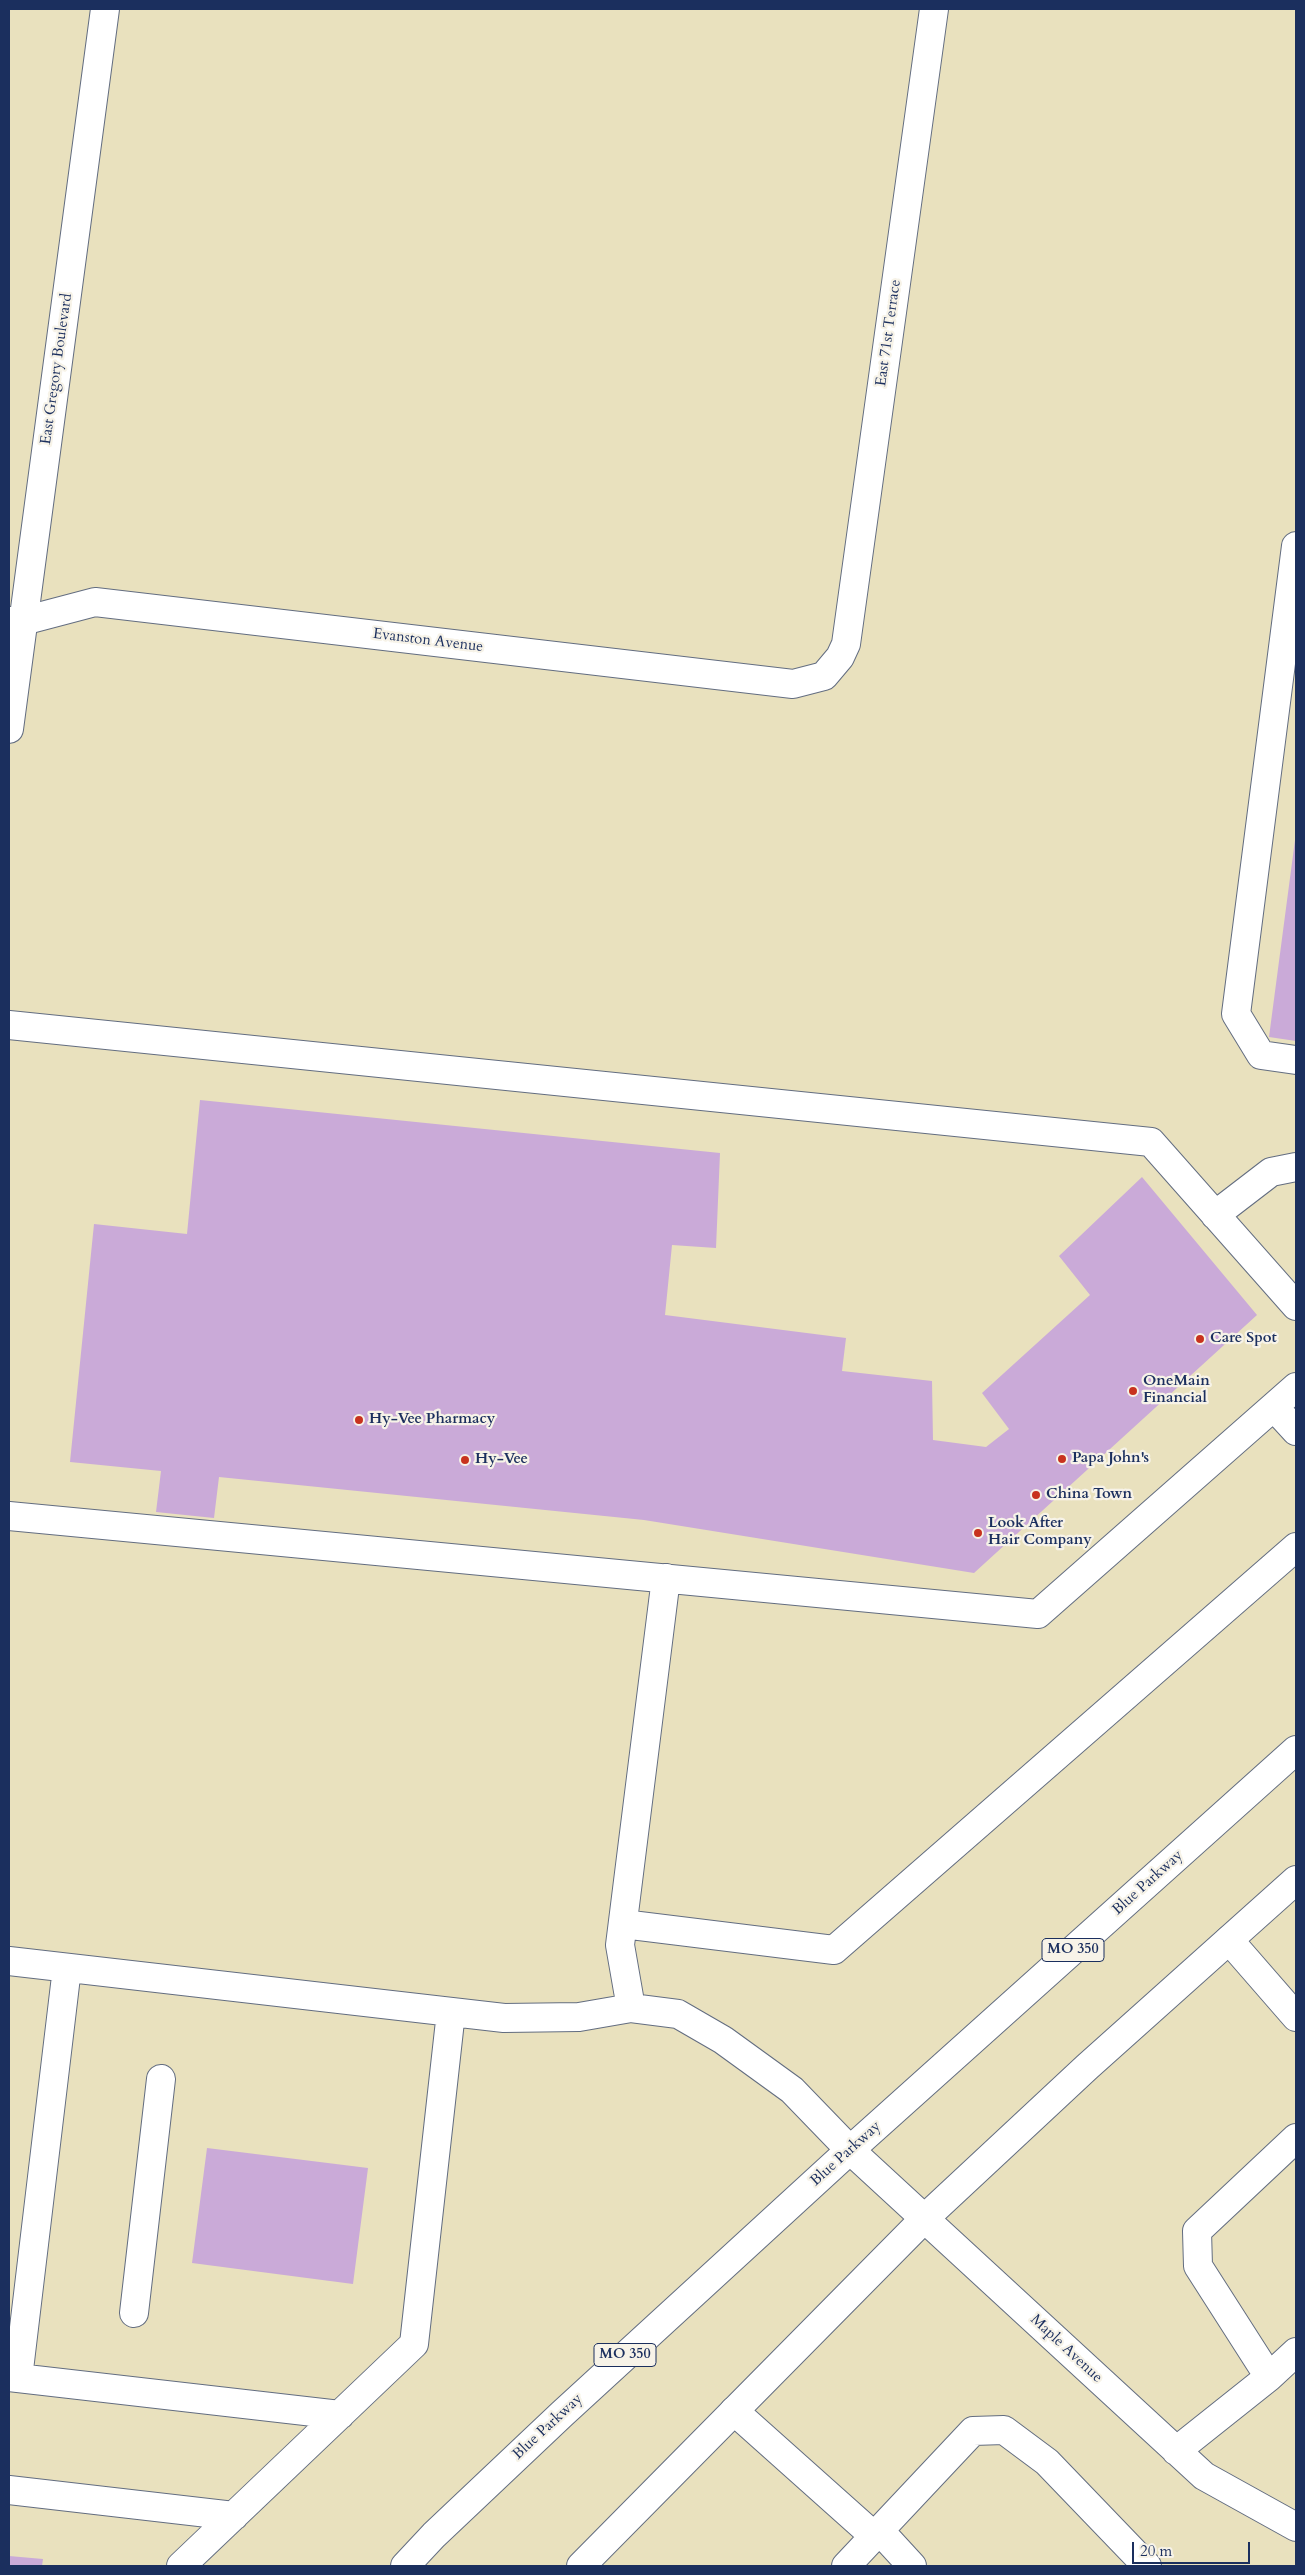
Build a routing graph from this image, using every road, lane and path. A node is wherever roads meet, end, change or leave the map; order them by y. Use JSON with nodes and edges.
{"nodes":[{"id":1,"x":105,"y":9,"type":"edge"},
{"id":2,"x":934,"y":9,"type":"edge"},
{"id":3,"x":1296,"y":546,"type":"edge"},
{"id":4,"x":16,"y":621,"type":"edge"},
{"id":5,"x":840,"y":657,"type":"joint"},
{"id":6,"x":9,"y":729,"type":"edge"},
{"id":7,"x":9,"y":1025,"type":"edge"},
{"id":8,"x":1296,"y":1060,"type":"edge"},
{"id":9,"x":1296,"y":1167,"type":"edge"},
{"id":10,"x":1215,"y":1215,"type":"junction"},
{"id":11,"x":1296,"y":1306,"type":"edge"},
{"id":12,"x":1296,"y":1387,"type":"edge"},
{"id":13,"x":1274,"y":1406,"type":"junction"},
{"id":14,"x":1296,"y":1431,"type":"edge"},
{"id":15,"x":9,"y":1516,"type":"edge"},
{"id":16,"x":1296,"y":1547,"type":"edge"},
{"id":17,"x":666,"y":1578,"type":"junction"},
{"id":18,"x":1296,"y":1750,"type":"edge"},
{"id":19,"x":1296,"y":1880,"type":"edge"},
{"id":20,"x":623,"y":1924,"type":"junction"},
{"id":21,"x":1229,"y":1940,"type":"junction"},
{"id":22,"x":9,"y":1962,"type":"edge"},
{"id":23,"x":67,"y":1968,"type":"junction"},
{"id":24,"x":630,"y":2008,"type":"junction"},
{"id":25,"x":451,"y":2012,"type":"junction"},
{"id":26,"x":1296,"y":2017,"type":"edge"},
{"id":27,"x":161,"y":2079,"type":"dead end"},
{"id":28,"x":1296,"y":2138,"type":"edge"},
{"id":29,"x":850,"y":2150,"type":"junction"},
{"id":30,"x":925,"y":2218,"type":"junction"},
{"id":31,"x":134,"y":2313,"type":"dead end"},
{"id":32,"x":1296,"y":2352,"type":"edge"},
{"id":33,"x":1269,"y":2377,"type":"junction"},
{"id":34,"x":13,"y":2378,"type":"edge"},
{"id":35,"x":734,"y":2410,"type":"junction"},
{"id":36,"x":340,"y":2415,"type":"junction"},
{"id":37,"x":1176,"y":2451,"type":"junction"},
{"id":38,"x":9,"y":2490,"type":"edge"},
{"id":39,"x":234,"y":2516,"type":"junction"},
{"id":40,"x":1296,"y":2526,"type":"edge"},
{"id":41,"x":876,"y":2533,"type":"junction"},
{"id":42,"x":181,"y":2566,"type":"edge"},
{"id":43,"x":406,"y":2566,"type":"edge"},
{"id":44,"x":581,"y":2566,"type":"edge"},
{"id":45,"x":846,"y":2566,"type":"edge"},
{"id":46,"x":912,"y":2566,"type":"edge"},
{"id":47,"x":1147,"y":2566,"type":"edge"}],
"edges":[{"from":1,"to":4,"type":"main road","name":"East Gregory Boulevard"},
{"from":2,"to":5,"type":"main road","name":"East 71st Terrace"},
{"from":3,"to":8,"type":"main road"},
{"from":4,"to":5,"type":"main road","name":"Evanston Avenue"},
{"from":4,"to":6,"type":"main road","name":"East Gregory Boulevard"},
{"from":7,"to":10,"type":"main road"},
{"from":9,"to":10,"type":"main road"},
{"from":10,"to":11,"type":"main road"},
{"from":12,"to":13,"type":"main road"},
{"from":13,"to":14,"type":"main road"},
{"from":13,"to":17,"type":"main road"},
{"from":15,"to":17,"type":"main road"},
{"from":16,"to":20,"type":"main road"},
{"from":17,"to":20,"type":"main road"},
{"from":18,"to":29,"type":"main road","name":"Blue Parkway","number":"MO 350"},
{"from":19,"to":21,"type":"main road"},
{"from":20,"to":24,"type":"main road"},
{"from":21,"to":26,"type":"main road"},
{"from":21,"to":30,"type":"main road"},
{"from":22,"to":23,"type":"main road","name":"Maple Avenue"},
{"from":23,"to":25,"type":"main road","name":"Maple Avenue"},
{"from":23,"to":34,"type":"main road"},
{"from":24,"to":25,"type":"main road","name":"Maple Avenue"},
{"from":24,"to":29,"type":"main road","name":"Maple Avenue"},
{"from":25,"to":36,"type":"main road"},
{"from":27,"to":31,"type":"main road"},
{"from":28,"to":33,"type":"main road"},
{"from":29,"to":30,"type":"main road","name":"Maple Avenue"},
{"from":29,"to":43,"type":"main road","name":"Blue Parkway","number":"MO 350"},
{"from":30,"to":35,"type":"main road"},
{"from":30,"to":37,"type":"main road","name":"Maple Avenue"},
{"from":32,"to":33,"type":"main road"},
{"from":33,"to":37,"type":"main road"},
{"from":34,"to":36,"type":"main road"},
{"from":35,"to":41,"type":"main road"},
{"from":35,"to":44,"type":"main road"},
{"from":36,"to":39,"type":"main road"},
{"from":37,"to":40,"type":"main road","name":"Maple Avenue"},
{"from":38,"to":39,"type":"main road"},
{"from":39,"to":42,"type":"main road"},
{"from":41,"to":45,"type":"main road"},
{"from":41,"to":46,"type":"main road"},
{"from":41,"to":47,"type":"main road"}]}
